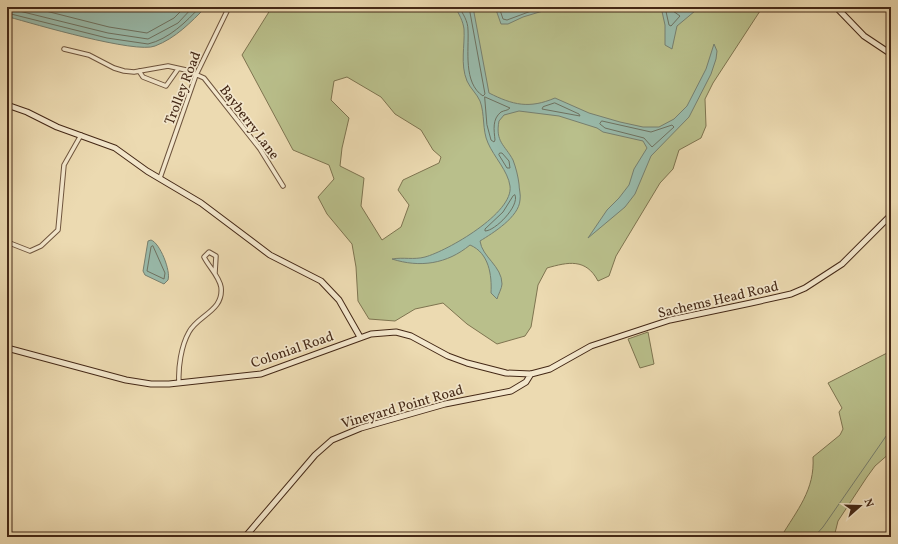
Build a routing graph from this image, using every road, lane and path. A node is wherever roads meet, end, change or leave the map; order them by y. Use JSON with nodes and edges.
{"nodes":[{"id":1,"x":229,"y":7,"type":"edge"},
{"id":2,"x":836,"y":7,"type":"edge"},
{"id":3,"x":64,"y":49,"type":"dead end"},
{"id":4,"x":891,"y":54,"type":"edge"},
{"id":5,"x":178,"y":69,"type":"junction"},
{"id":6,"x":139,"y":71,"type":"junction"},
{"id":7,"x":196,"y":75,"type":"junction"},
{"id":8,"x":7,"y":105,"type":"edge"},
{"id":9,"x":81,"y":135,"type":"junction"},
{"id":10,"x":160,"y":178,"type":"junction"},
{"id":11,"x":283,"y":186,"type":"dead end"},
{"id":12,"x":891,"y":215,"type":"edge"},
{"id":13,"x":7,"y":242,"type":"edge"},
{"id":14,"x":215,"y":273,"type":"junction"},
{"id":15,"x":360,"y":337,"type":"junction"},
{"id":16,"x":7,"y":348,"type":"edge"},
{"id":17,"x":531,"y":374,"type":"junction"},
{"id":18,"x":179,"y":383,"type":"junction"},
{"id":19,"x":245,"y":537,"type":"edge"}],
"edges":[{"from":1,"to":7,"type":"street","name":"Trolley Road"},
{"from":2,"to":4,"type":"street"},
{"from":3,"to":6,"type":"street"},
{"from":5,"to":6,"type":"street"},
{"from":5,"to":6,"type":"street"},
{"from":5,"to":7,"type":"street"},
{"from":7,"to":10,"type":"street","name":"Trolley Road"},
{"from":7,"to":11,"type":"street","name":"Bayberry Lane"},
{"from":8,"to":9,"type":"street"},
{"from":9,"to":10,"type":"street"},
{"from":9,"to":13,"type":"street"},
{"from":10,"to":15,"type":"street"},
{"from":12,"to":17,"type":"street","name":"Sachems Head Road"},
{"from":14,"to":14,"type":"street"},
{"from":14,"to":18,"type":"street"},
{"from":15,"to":17,"type":"street","name":"Colonial Road"},
{"from":15,"to":18,"type":"street","name":"Colonial Road"},
{"from":16,"to":18,"type":"street","name":"Colonial Road"},
{"from":17,"to":19,"type":"street","name":"Vineyard Point Road"}]}
